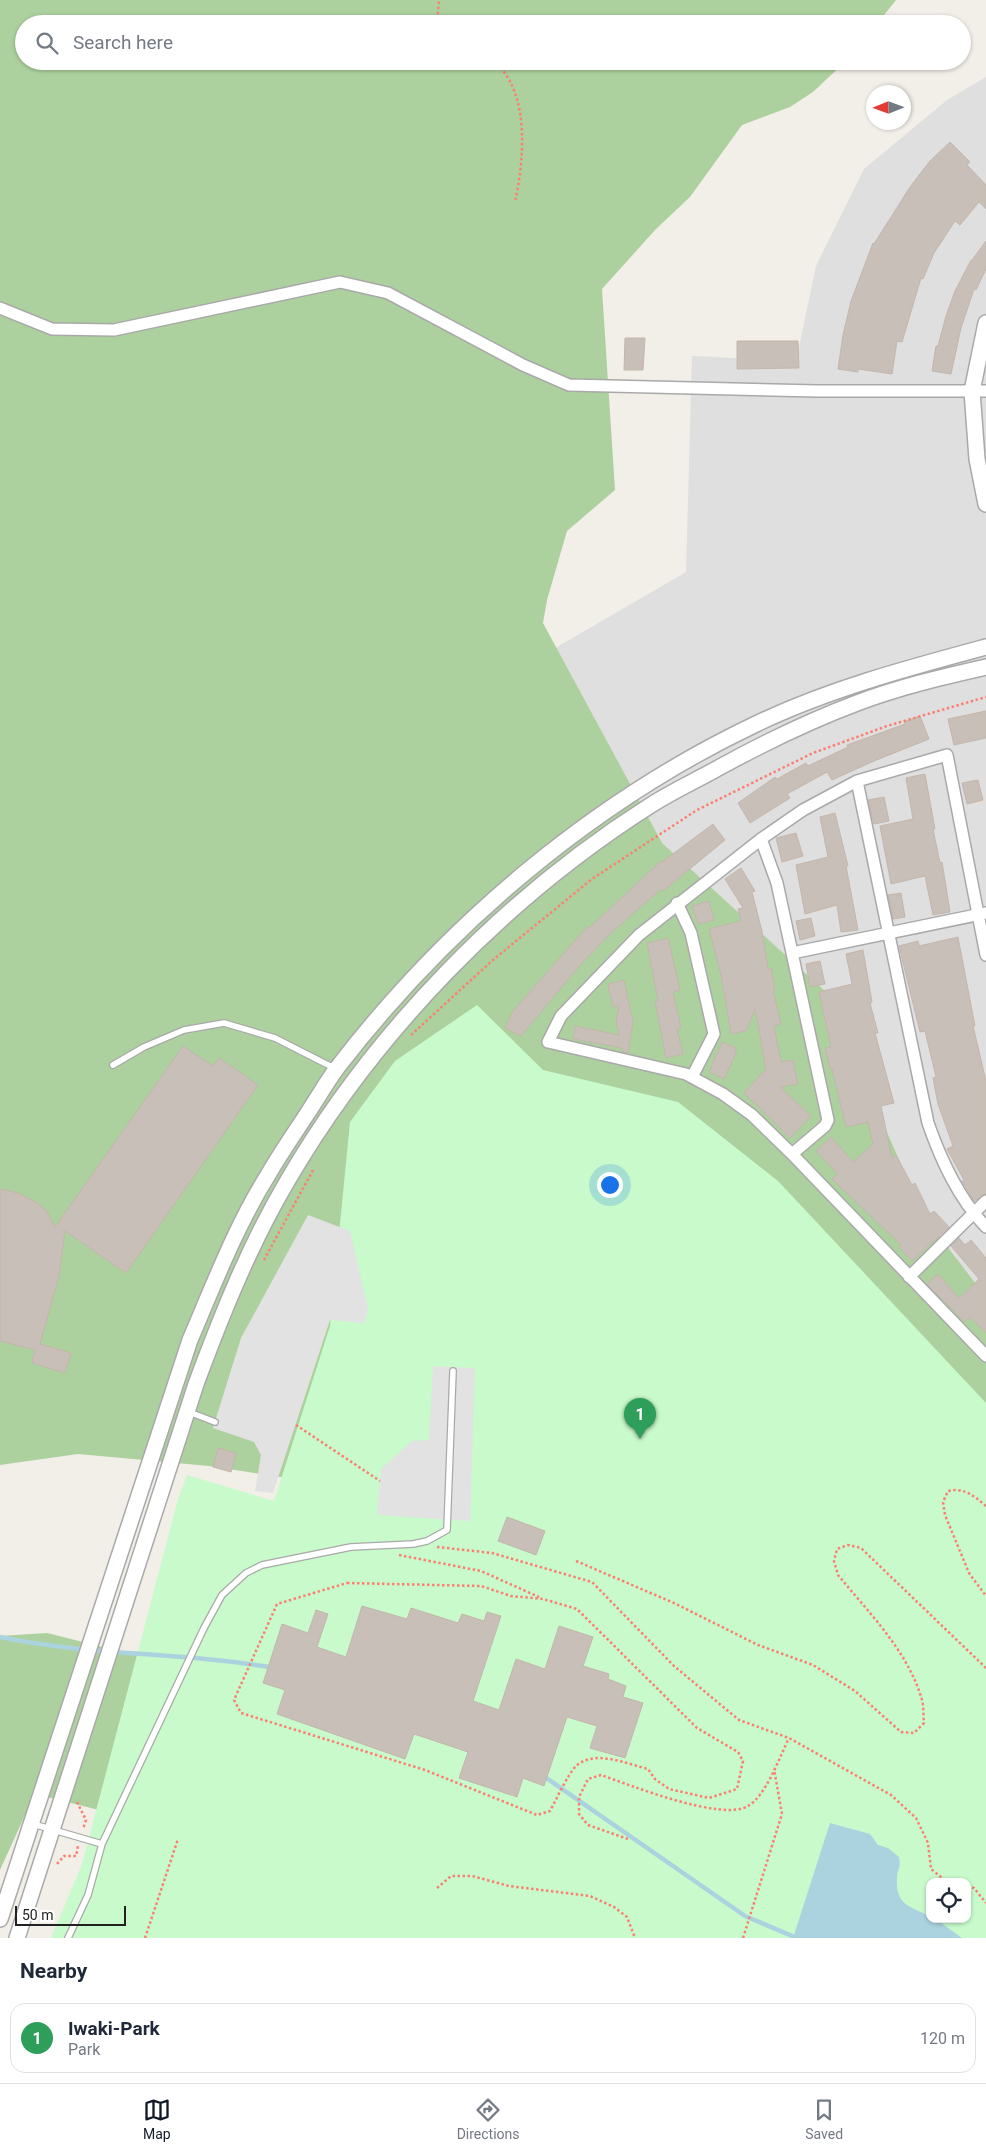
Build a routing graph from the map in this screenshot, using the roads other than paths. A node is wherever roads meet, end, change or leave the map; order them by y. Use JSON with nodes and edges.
{"nodes":[{"id":1,"x":0,"y":308,"type":"edge"},
{"id":2,"x":986,"y":323,"type":"edge"},
{"id":3,"x":979,"y":391,"type":"edge"},
{"id":4,"x":986,"y":504,"type":"edge"},
{"id":5,"x":986,"y":647,"type":"edge"},
{"id":6,"x":986,"y":667,"type":"edge"},
{"id":7,"x":857,"y":781,"type":"junction"},
{"id":8,"x":761,"y":839,"type":"junction"},
{"id":9,"x":677,"y":903,"type":"junction"},
{"id":10,"x":982,"y":914,"type":"edge"},
{"id":11,"x":888,"y":932,"type":"junction"},
{"id":12,"x":792,"y":953,"type":"junction"},
{"id":13,"x":986,"y":955,"type":"edge"},
{"id":14,"x":113,"y":1064,"type":"dead end"},
{"id":15,"x":336,"y":1069,"type":"junction"},
{"id":16,"x":692,"y":1077,"type":"junction"},
{"id":17,"x":354,"y":1082,"type":"junction"},
{"id":18,"x":792,"y":1154,"type":"junction"},
{"id":19,"x":986,"y":1201,"type":"edge"},
{"id":20,"x":974,"y":1213,"type":"junction"},
{"id":21,"x":986,"y":1227,"type":"edge"},
{"id":22,"x":909,"y":1277,"type":"junction"},
{"id":23,"x":986,"y":1356,"type":"edge"},
{"id":24,"x":454,"y":1371,"type":"dead end"},
{"id":25,"x":187,"y":1411,"type":"junction"},
{"id":26,"x":215,"y":1422,"type":"dead end"},
{"id":27,"x":31,"y":1823,"type":"junction"},
{"id":28,"x":52,"y":1830,"type":"junction"},
{"id":29,"x":102,"y":1844,"type":"junction"},
{"id":30,"x":0,"y":1919,"type":"edge"},
{"id":31,"x":17,"y":1938,"type":"edge"},
{"id":32,"x":68,"y":1938,"type":"edge"}],
"edges":[{"from":1,"to":3,"type":"street"},
{"from":2,"to":3,"type":"street"},
{"from":3,"to":4,"type":"street"},
{"from":5,"to":15,"type":"street"},
{"from":6,"to":17,"type":"street"},
{"from":7,"to":8,"type":"street"},
{"from":7,"to":10,"type":"street"},
{"from":7,"to":11,"type":"street"},
{"from":8,"to":9,"type":"street"},
{"from":8,"to":12,"type":"street"},
{"from":9,"to":16,"type":"street"},
{"from":9,"to":16,"type":"street"},
{"from":10,"to":11,"type":"street"},
{"from":10,"to":13,"type":"street"},
{"from":11,"to":12,"type":"street"},
{"from":11,"to":20,"type":"street"},
{"from":12,"to":18,"type":"street"},
{"from":14,"to":15,"type":"lane"},
{"from":15,"to":17,"type":"street"},
{"from":15,"to":27,"type":"street"},
{"from":16,"to":18,"type":"street"},
{"from":17,"to":25,"type":"street"},
{"from":18,"to":22,"type":"street"},
{"from":19,"to":20,"type":"street"},
{"from":20,"to":21,"type":"street"},
{"from":20,"to":22,"type":"street"},
{"from":22,"to":23,"type":"street"},
{"from":24,"to":29,"type":"lane"},
{"from":25,"to":26,"type":"lane"},
{"from":25,"to":28,"type":"street"},
{"from":27,"to":28,"type":"lane"},
{"from":27,"to":30,"type":"street"},
{"from":28,"to":29,"type":"lane"},
{"from":28,"to":31,"type":"street"},
{"from":29,"to":32,"type":"lane"}]}
